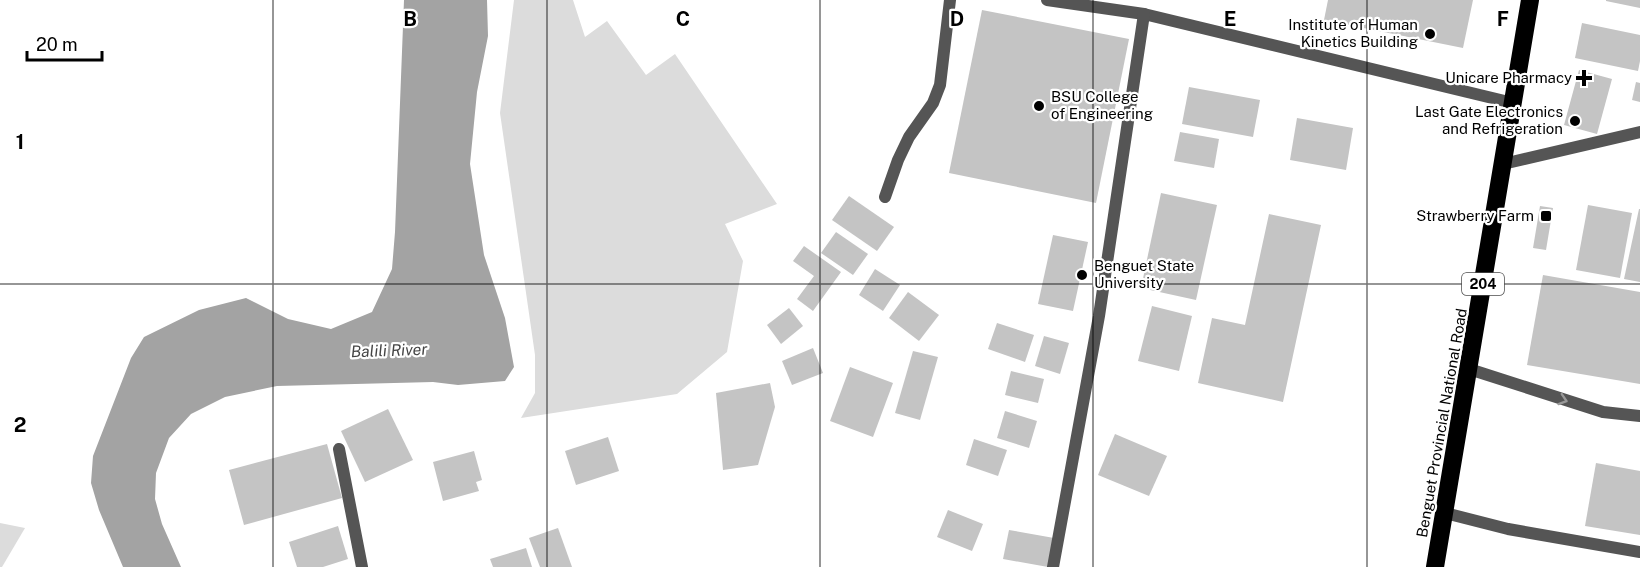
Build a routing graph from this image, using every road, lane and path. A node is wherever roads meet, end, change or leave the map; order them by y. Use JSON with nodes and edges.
{"nodes":[{"id":1,"x":950,"y":0,"type":"edge"},
{"id":2,"x":1047,"y":0,"type":"edge"},
{"id":3,"x":1530,"y":0,"type":"edge"},
{"id":4,"x":1144,"y":14,"type":"junction"},
{"id":5,"x":1513,"y":103,"type":"junction"},
{"id":6,"x":1640,"y":132,"type":"edge"},
{"id":7,"x":1503,"y":164,"type":"junction"},
{"id":8,"x":885,"y":197,"type":"dead end"},
{"id":9,"x":1469,"y":369,"type":"junction"},
{"id":10,"x":1640,"y":416,"type":"edge"},
{"id":11,"x":339,"y":449,"type":"dead end"},
{"id":12,"x":1444,"y":513,"type":"junction"},
{"id":13,"x":1640,"y":552,"type":"edge"},
{"id":14,"x":362,"y":567,"type":"edge"},
{"id":15,"x":1053,"y":567,"type":"edge"},
{"id":16,"x":1435,"y":567,"type":"edge"}],
"edges":[{"from":1,"to":8,"type":"street"},
{"from":2,"to":4,"type":"street"},
{"from":3,"to":5,"type":"highway","name":"Benguet Provincial National Road","number":"204"},
{"from":4,"to":5,"type":"street"},
{"from":4,"to":15,"type":"street"},
{"from":5,"to":7,"type":"highway","name":"Benguet Provincial National Road","number":"204"},
{"from":6,"to":7,"type":"street"},
{"from":7,"to":9,"type":"highway","name":"Benguet Provincial National Road","number":"204"},
{"from":9,"to":10,"type":"street","one_way":true},
{"from":9,"to":12,"type":"highway","name":"Benguet Provincial National Road","number":"204"},
{"from":11,"to":14,"type":"street"},
{"from":12,"to":13,"type":"street"},
{"from":12,"to":16,"type":"highway","name":"Benguet Provincial National Road","number":"204"}]}
